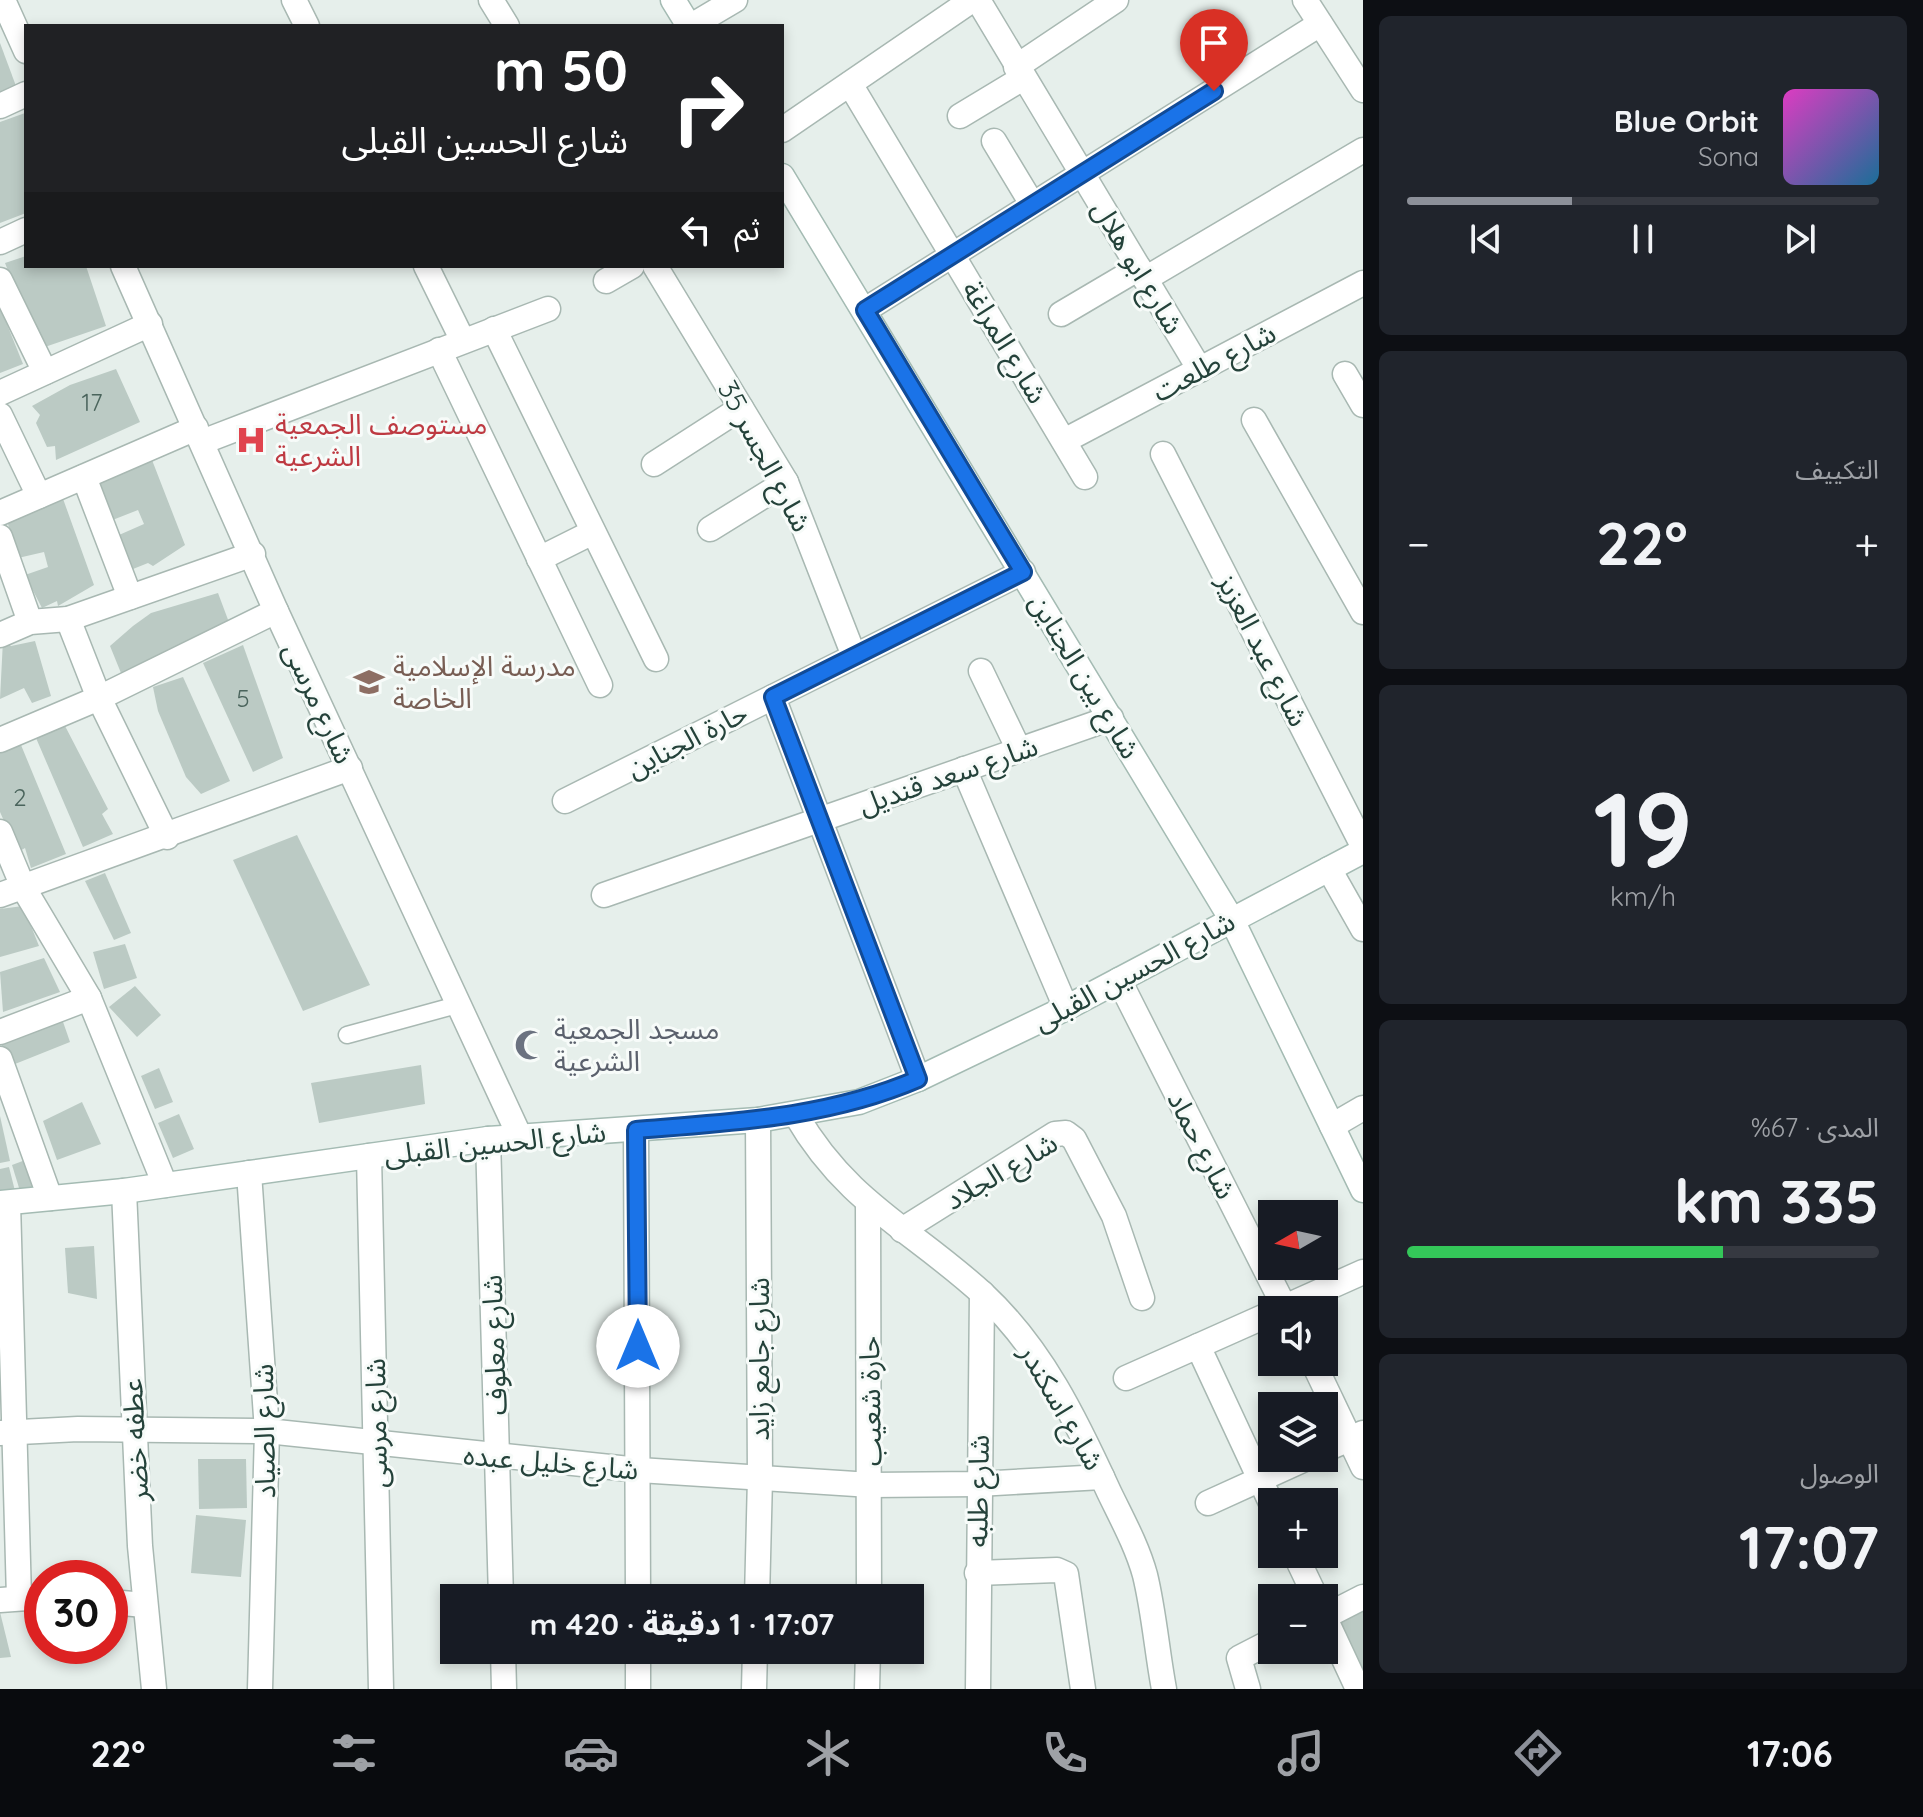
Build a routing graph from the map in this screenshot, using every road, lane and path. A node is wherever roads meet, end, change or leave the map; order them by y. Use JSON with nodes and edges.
{"nodes":[{"id":1,"x":3,"y":0,"type":"edge"},
{"id":2,"x":294,"y":0,"type":"edge"},
{"id":3,"x":491,"y":0,"type":"edge"},
{"id":4,"x":673,"y":0,"type":"edge"},
{"id":5,"x":735,"y":0,"type":"edge"},
{"id":6,"x":975,"y":0,"type":"edge"},
{"id":7,"x":1116,"y":0,"type":"edge"},
{"id":8,"x":1305,"y":0,"type":"edge"},
{"id":9,"x":306,"y":24,"type":"edge"},
{"id":10,"x":506,"y":24,"type":"edge"},
{"id":11,"x":689,"y":24,"type":"edge"},
{"id":12,"x":693,"y":24,"type":"edge"},
{"id":13,"x":1320,"y":24,"type":"junction"},
{"id":14,"x":24,"y":47,"type":"edge"},
{"id":15,"x":1020,"y":72,"type":"junction"},
{"id":16,"x":850,"y":84,"type":"junction"},
{"id":17,"x":1363,"y":90,"type":"edge"},
{"id":18,"x":24,"y":95,"type":"edge"},
{"id":19,"x":0,"y":106,"type":"edge"},
{"id":20,"x":960,"y":116,"type":"dead end"},
{"id":21,"x":784,"y":129,"type":"edge"},
{"id":22,"x":994,"y":141,"type":"dead end"},
{"id":23,"x":1363,"y":150,"type":"edge"},
{"id":24,"x":1081,"y":174,"type":"junction"},
{"id":25,"x":784,"y":179,"type":"edge"},
{"id":26,"x":1032,"y":204,"type":"junction"},
{"id":27,"x":24,"y":231,"type":"edge"},
{"id":28,"x":0,"y":242,"type":"edge"},
{"id":29,"x":953,"y":255,"type":"junction"},
{"id":30,"x":124,"y":268,"type":"edge"},
{"id":31,"x":427,"y":268,"type":"edge"},
{"id":32,"x":629,"y":268,"type":"edge"},
{"id":33,"x":656,"y":268,"type":"edge"},
{"id":34,"x":1142,"y":274,"type":"junction"},
{"id":35,"x":0,"y":280,"type":"edge"},
{"id":36,"x":606,"y":281,"type":"dead end"},
{"id":37,"x":1363,"y":283,"type":"edge"},
{"id":38,"x":548,"y":309,"type":"dead end"},
{"id":39,"x":865,"y":310,"type":"junction"},
{"id":40,"x":1061,"y":314,"type":"dead end"},
{"id":41,"x":150,"y":324,"type":"junction"},
{"id":42,"x":494,"y":329,"type":"junction"},
{"id":43,"x":463,"y":341,"type":"junction"},
{"id":44,"x":439,"y":350,"type":"junction"},
{"id":45,"x":1200,"y":370,"type":"junction"},
{"id":46,"x":45,"y":372,"type":"junction"},
{"id":47,"x":1345,"y":374,"type":"dead end"},
{"id":48,"x":0,"y":393,"type":"edge"},
{"id":49,"x":1363,"y":405,"type":"edge"},
{"id":50,"x":741,"y":408,"type":"junction"},
{"id":51,"x":0,"y":415,"type":"edge"},
{"id":52,"x":1254,"y":420,"type":"dead end"},
{"id":53,"x":199,"y":435,"type":"junction"},
{"id":54,"x":1064,"y":441,"type":"junction"},
{"id":55,"x":1163,"y":454,"type":"dead end"},
{"id":56,"x":654,"y":464,"type":"dead end"},
{"id":57,"x":84,"y":477,"type":"junction"},
{"id":58,"x":1085,"y":477,"type":"dead end"},
{"id":59,"x":786,"y":482,"type":"junction"},
{"id":60,"x":39,"y":496,"type":"junction"},
{"id":61,"x":0,"y":513,"type":"edge"},
{"id":62,"x":710,"y":529,"type":"dead end"},
{"id":63,"x":593,"y":532,"type":"junction"},
{"id":64,"x":0,"y":537,"type":"edge"},
{"id":65,"x":253,"y":554,"type":"junction"},
{"id":66,"x":539,"y":559,"type":"junction"},
{"id":67,"x":1023,"y":572,"type":"junction"},
{"id":68,"x":130,"y":597,"type":"junction"},
{"id":69,"x":276,"y":611,"type":"junction"},
{"id":70,"x":1363,"y":612,"type":"edge"},
{"id":71,"x":68,"y":619,"type":"junction"},
{"id":72,"x":30,"y":622,"type":"junction"},
{"id":73,"x":0,"y":635,"type":"edge"},
{"id":74,"x":854,"y":656,"type":"junction"},
{"id":75,"x":656,"y":659,"type":"dead end"},
{"id":76,"x":981,"y":671,"type":"dead end"},
{"id":77,"x":600,"y":685,"type":"dead end"},
{"id":78,"x":773,"y":697,"type":"junction"},
{"id":79,"x":99,"y":698,"type":"junction"},
{"id":80,"x":1111,"y":718,"type":"junction"},
{"id":81,"x":0,"y":740,"type":"edge"},
{"id":82,"x":1019,"y":750,"type":"junction"},
{"id":83,"x":350,"y":768,"type":"junction"},
{"id":84,"x":964,"y":769,"type":"junction"},
{"id":85,"x":565,"y":801,"type":"dead end"},
{"id":86,"x":820,"y":820,"type":"junction"},
{"id":87,"x":0,"y":832,"type":"edge"},
{"id":88,"x":167,"y":837,"type":"junction"},
{"id":89,"x":1363,"y":848,"type":"edge"},
{"id":90,"x":1329,"y":869,"type":"junction"},
{"id":91,"x":12,"y":891,"type":"edge"},
{"id":92,"x":604,"y":895,"type":"dead end"},
{"id":93,"x":1232,"y":920,"type":"junction"},
{"id":94,"x":1363,"y":929,"type":"edge"},
{"id":95,"x":1119,"y":980,"type":"junction"},
{"id":96,"x":89,"y":998,"type":"junction"},
{"id":97,"x":457,"y":1005,"type":"junction"},
{"id":98,"x":1066,"y":1008,"type":"junction"},
{"id":99,"x":0,"y":1032,"type":"edge"},
{"id":100,"x":347,"y":1035,"type":"dead end"},
{"id":101,"x":0,"y":1059,"type":"edge"},
{"id":102,"x":918,"y":1079,"type":"junction"},
{"id":103,"x":1363,"y":1108,"type":"edge"},
{"id":104,"x":796,"y":1115,"type":"junction"},
{"id":105,"x":758,"y":1120,"type":"junction"},
{"id":106,"x":1332,"y":1126,"type":"junction"},
{"id":107,"x":636,"y":1130,"type":"junction"},
{"id":108,"x":520,"y":1137,"type":"junction"},
{"id":109,"x":488,"y":1139,"type":"junction"},
{"id":110,"x":369,"y":1156,"type":"junction"},
{"id":111,"x":249,"y":1173,"type":"junction"},
{"id":112,"x":165,"y":1185,"type":"junction"},
{"id":113,"x":1363,"y":1190,"type":"edge"},
{"id":114,"x":124,"y":1191,"type":"junction"},
{"id":115,"x":50,"y":1198,"type":"junction"},
{"id":116,"x":4,"y":1203,"type":"edge"},
{"id":117,"x":868,"y":1204,"type":"junction"},
{"id":118,"x":902,"y":1230,"type":"junction"},
{"id":119,"x":1363,"y":1272,"type":"edge"},
{"id":120,"x":982,"y":1293,"type":"junction"},
{"id":121,"x":1273,"y":1296,"type":"edge"},
{"id":122,"x":1311,"y":1296,"type":"edge"},
{"id":123,"x":1142,"y":1298,"type":"dead end"},
{"id":124,"x":1258,"y":1320,"type":"edge"},
{"id":125,"x":1198,"y":1346,"type":"junction"},
{"id":126,"x":1321,"y":1376,"type":"edge"},
{"id":127,"x":1126,"y":1378,"type":"dead end"},
{"id":128,"x":135,"y":1430,"type":"junction"},
{"id":129,"x":267,"y":1431,"type":"junction"},
{"id":130,"x":7,"y":1432,"type":"edge"},
{"id":131,"x":1357,"y":1436,"type":"edge"},
{"id":132,"x":377,"y":1444,"type":"junction"},
{"id":133,"x":1338,"y":1444,"type":"edge"},
{"id":134,"x":498,"y":1457,"type":"junction"},
{"id":135,"x":1363,"y":1467,"type":"edge"},
{"id":136,"x":639,"y":1470,"type":"junction"},
{"id":137,"x":1276,"y":1472,"type":"edge"},
{"id":138,"x":1102,"y":1477,"type":"junction"},
{"id":139,"x":760,"y":1478,"type":"junction"},
{"id":140,"x":1260,"y":1479,"type":"junction"},
{"id":141,"x":978,"y":1484,"type":"junction"},
{"id":142,"x":871,"y":1485,"type":"junction"},
{"id":143,"x":1264,"y":1488,"type":"edge"},
{"id":144,"x":1208,"y":1503,"type":"dead end"},
{"id":145,"x":977,"y":1573,"type":"junction"},
{"id":146,"x":501,"y":1584,"type":"edge"},
{"id":147,"x":638,"y":1584,"type":"edge"},
{"id":148,"x":757,"y":1584,"type":"edge"},
{"id":149,"x":869,"y":1584,"type":"edge"},
{"id":150,"x":1363,"y":1597,"type":"edge"},
{"id":151,"x":20,"y":1599,"type":"edge"},
{"id":152,"x":128,"y":1604,"type":"edge"},
{"id":153,"x":145,"y":1605,"type":"junction"},
{"id":154,"x":1338,"y":1609,"type":"edge"},
{"id":155,"x":1338,"y":1646,"type":"edge"},
{"id":156,"x":1258,"y":1648,"type":"edge"},
{"id":157,"x":503,"y":1664,"type":"edge"},
{"id":158,"x":638,"y":1664,"type":"edge"},
{"id":159,"x":755,"y":1664,"type":"edge"},
{"id":160,"x":868,"y":1664,"type":"edge"},
{"id":161,"x":154,"y":1689,"type":"edge"},
{"id":162,"x":260,"y":1689,"type":"edge"},
{"id":163,"x":381,"y":1689,"type":"edge"},
{"id":164,"x":504,"y":1689,"type":"edge"},
{"id":165,"x":638,"y":1689,"type":"edge"},
{"id":166,"x":754,"y":1689,"type":"edge"},
{"id":167,"x":867,"y":1689,"type":"edge"},
{"id":168,"x":978,"y":1689,"type":"edge"},
{"id":169,"x":1083,"y":1689,"type":"edge"},
{"id":170,"x":1164,"y":1689,"type":"edge"},
{"id":171,"x":1248,"y":1689,"type":"edge"},
{"id":172,"x":1358,"y":1689,"type":"edge"}],
"edges":[{"from":1,"to":14,"type":"street"},
{"from":2,"to":9,"type":"street"},
{"from":3,"to":10,"type":"street"},
{"from":4,"to":11,"type":"street"},
{"from":5,"to":12,"type":"street"},
{"from":6,"to":15,"type":"street","name":"شارع ابو هلال"},
{"from":6,"to":16,"type":"street"},
{"from":7,"to":15,"type":"street"},
{"from":8,"to":13,"type":"street"},
{"from":13,"to":17,"type":"street"},
{"from":13,"to":24,"type":"street"},
{"from":15,"to":20,"type":"street"},
{"from":15,"to":24,"type":"street","name":"شارع ابو هلال"},
{"from":16,"to":21,"type":"street"},
{"from":16,"to":29,"type":"street","name":"شارع المراغة"},
{"from":18,"to":19,"type":"street"},
{"from":22,"to":26,"type":"street"},
{"from":23,"to":34,"type":"street"},
{"from":24,"to":26,"type":"street"},
{"from":24,"to":34,"type":"street","name":"شارع ابو هلال"},
{"from":25,"to":39,"type":"street","name":"شارع بين الجناين"},
{"from":26,"to":29,"type":"street"},
{"from":27,"to":28,"type":"street"},
{"from":29,"to":39,"type":"street"},
{"from":29,"to":54,"type":"street","name":"شارع المراغة"},
{"from":30,"to":41,"type":"street","name":"شارع مرسى"},
{"from":31,"to":43,"type":"street"},
{"from":32,"to":36,"type":"street"},
{"from":33,"to":50,"type":"street","name":"شارع الجسر 35"},
{"from":34,"to":40,"type":"street"},
{"from":34,"to":45,"type":"street","name":"شارع ابو هلال"},
{"from":35,"to":46,"type":"street"},
{"from":37,"to":45,"type":"street","name":"شارع طلعت"},
{"from":38,"to":42,"type":"street"},
{"from":39,"to":67,"type":"street","name":"شارع بين الجناين"},
{"from":41,"to":46,"type":"street"},
{"from":41,"to":53,"type":"street","name":"شارع مرسى"},
{"from":42,"to":43,"type":"street"},
{"from":42,"to":63,"type":"street"},
{"from":43,"to":44,"type":"street"},
{"from":44,"to":53,"type":"street"},
{"from":44,"to":66,"type":"street"},
{"from":45,"to":54,"type":"street","name":"شارع طلعت"},
{"from":46,"to":48,"type":"street"},
{"from":47,"to":49,"type":"street"},
{"from":50,"to":56,"type":"street"},
{"from":50,"to":59,"type":"street","name":"شارع الجسر 35"},
{"from":51,"to":60,"type":"street"},
{"from":52,"to":70,"type":"street"},
{"from":53,"to":57,"type":"street"},
{"from":53,"to":65,"type":"street","name":"شارع مرسى"},
{"from":54,"to":58,"type":"street","name":"شارع المراغة"},
{"from":55,"to":89,"type":"street","name":"شارع عبد العزيز"},
{"from":57,"to":60,"type":"street"},
{"from":57,"to":68,"type":"street"},
{"from":59,"to":62,"type":"street"},
{"from":59,"to":74,"type":"street","name":"شارع الجسر 35"},
{"from":60,"to":61,"type":"street"},
{"from":63,"to":66,"type":"street"},
{"from":63,"to":75,"type":"street"},
{"from":64,"to":72,"type":"street"},
{"from":65,"to":68,"type":"street"},
{"from":65,"to":69,"type":"street","name":"شارع مرسى"},
{"from":66,"to":77,"type":"street"},
{"from":67,"to":74,"type":"street","name":"حارة الجناين"},
{"from":67,"to":80,"type":"street","name":"شارع بين الجناين"},
{"from":68,"to":71,"type":"street"},
{"from":69,"to":79,"type":"street"},
{"from":69,"to":83,"type":"street","name":"شارع مرسى"},
{"from":71,"to":72,"type":"street"},
{"from":71,"to":79,"type":"street"},
{"from":72,"to":73,"type":"street"},
{"from":74,"to":78,"type":"street","name":"حارة الجناين"},
{"from":76,"to":82,"type":"street"},
{"from":78,"to":85,"type":"street","name":"حارة الجناين"},
{"from":78,"to":86,"type":"street"},
{"from":79,"to":81,"type":"street"},
{"from":79,"to":88,"type":"street"},
{"from":80,"to":82,"type":"street","name":"شارع سعد قنديل"},
{"from":80,"to":93,"type":"street","name":"شارع بين الجناين"},
{"from":82,"to":84,"type":"street","name":"شارع سعد قنديل"},
{"from":83,"to":88,"type":"street"},
{"from":83,"to":97,"type":"street","name":"شارع مرسى"},
{"from":84,"to":86,"type":"street","name":"شارع سعد قنديل"},
{"from":84,"to":98,"type":"street"},
{"from":86,"to":92,"type":"street","name":"شارع سعد قنديل"},
{"from":86,"to":102,"type":"street"},
{"from":87,"to":91,"type":"street"},
{"from":88,"to":91,"type":"street"},
{"from":89,"to":90,"type":"street","name":"شارع الحسين القبلى"},
{"from":90,"to":93,"type":"street","name":"شارع الحسين القبلى"},
{"from":90,"to":94,"type":"street"},
{"from":91,"to":96,"type":"street"},
{"from":93,"to":95,"type":"street","name":"شارع الحسين القبلى"},
{"from":93,"to":106,"type":"street","name":"شارع بين الجناين"},
{"from":95,"to":98,"type":"street","name":"شارع الحسين القبلى"},
{"from":95,"to":121,"type":"street","name":"شارع حماد"},
{"from":96,"to":99,"type":"street"},
{"from":96,"to":112,"type":"street"},
{"from":97,"to":100,"type":"lane"},
{"from":97,"to":108,"type":"street","name":"شارع مرسى"},
{"from":98,"to":102,"type":"street","name":"شارع الحسين القبلى"},
{"from":101,"to":115,"type":"street"},
{"from":102,"to":104,"type":"street","name":"شارع الحسين القبلى"},
{"from":103,"to":106,"type":"street"},
{"from":104,"to":105,"type":"street","name":"شارع الحسين القبلى"},
{"from":104,"to":117,"type":"street","name":"شارع اسكندر"},
{"from":105,"to":107,"type":"street","name":"شارع الحسين القبلى"},
{"from":105,"to":139,"type":"street","name":"شارع جامع زايد"},
{"from":106,"to":113,"type":"street","name":"شارع بين الجناين"},
{"from":107,"to":108,"type":"street","name":"شارع الحسين القبلى"},
{"from":107,"to":136,"type":"street"},
{"from":108,"to":109,"type":"street","name":"شارع الحسين القبلى"},
{"from":109,"to":110,"type":"street","name":"شارع الحسين القبلى"},
{"from":109,"to":134,"type":"street","name":"شارع معلوف"},
{"from":110,"to":111,"type":"street","name":"شارع الحسين القبلى"},
{"from":110,"to":132,"type":"street","name":"شارع مرسى"},
{"from":111,"to":112,"type":"street","name":"شارع الحسين القبلى"},
{"from":111,"to":129,"type":"street","name":"شارع الصياد"},
{"from":112,"to":114,"type":"street","name":"شارع الحسين القبلى"},
{"from":114,"to":115,"type":"street","name":"شارع الحسين القبلى"},
{"from":114,"to":128,"type":"street","name":"عطفه خضر"},
{"from":115,"to":116,"type":"street","name":"شارع الحسين القبلى"},
{"from":116,"to":130,"type":"street"},
{"from":117,"to":118,"type":"street","name":"شارع اسكندر"},
{"from":117,"to":142,"type":"street","name":"حارة شعيب"},
{"from":118,"to":120,"type":"street","name":"شارع اسكندر"},
{"from":118,"to":123,"type":"street","name":"شارع الجلاد"},
{"from":119,"to":122,"type":"street"},
{"from":120,"to":138,"type":"street","name":"شارع اسكندر"},
{"from":120,"to":141,"type":"street","name":"شارع طلبه"},
{"from":124,"to":125,"type":"street"},
{"from":125,"to":127,"type":"street"},
{"from":125,"to":140,"type":"street"},
{"from":126,"to":131,"type":"street"},
{"from":128,"to":129,"type":"street","name":"شارع خليل عبده"},
{"from":128,"to":130,"type":"street","name":"شارع خليل عبده"},
{"from":128,"to":153,"type":"street","name":"عطفه خضر"},
{"from":129,"to":132,"type":"street","name":"شارع خليل عبده"},
{"from":129,"to":162,"type":"street","name":"شارع الصياد"},
{"from":130,"to":151,"type":"street"},
{"from":131,"to":133,"type":"street"},
{"from":131,"to":135,"type":"street"},
{"from":132,"to":134,"type":"street","name":"شارع خليل عبده"},
{"from":132,"to":163,"type":"street","name":"شارع مرسى"},
{"from":134,"to":136,"type":"street","name":"شارع خليل عبده"},
{"from":134,"to":146,"type":"street","name":"شارع معلوف"},
{"from":136,"to":139,"type":"street","name":"شارع خليل عبده"},
{"from":136,"to":147,"type":"street"},
{"from":137,"to":140,"type":"street"},
{"from":138,"to":141,"type":"street","name":"شارع خليل عبده"},
{"from":138,"to":170,"type":"street","name":"شارع اسكندر"},
{"from":139,"to":142,"type":"street","name":"شارع خليل عبده"},
{"from":139,"to":148,"type":"street","name":"شارع جامع زايد"},
{"from":140,"to":143,"type":"street"},
{"from":140,"to":144,"type":"street"},
{"from":141,"to":142,"type":"street","name":"شارع خليل عبده"},
{"from":141,"to":145,"type":"street","name":"شارع طلبه"},
{"from":142,"to":149,"type":"street","name":"حارة شعيب"},
{"from":145,"to":168,"type":"street","name":"شارع طلبه"},
{"from":145,"to":169,"type":"street"},
{"from":150,"to":154,"type":"street"},
{"from":152,"to":153,"type":"street"},
{"from":153,"to":161,"type":"street","name":"عطفه خضر"},
{"from":155,"to":172,"type":"street"},
{"from":156,"to":171,"type":"street"},
{"from":157,"to":164,"type":"street"},
{"from":158,"to":165,"type":"street"},
{"from":159,"to":166,"type":"street"},
{"from":160,"to":167,"type":"street"}]}
